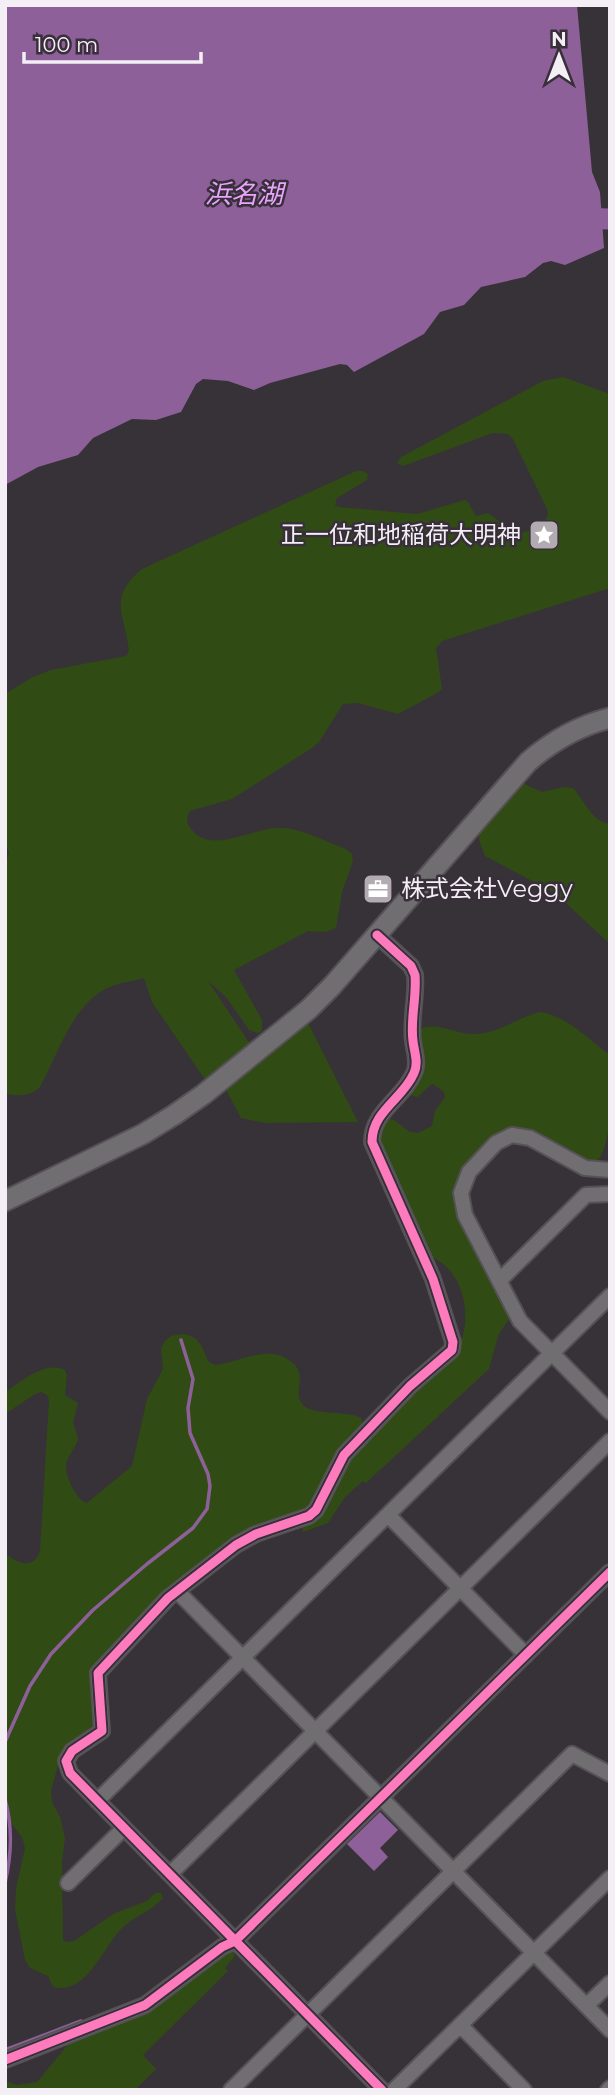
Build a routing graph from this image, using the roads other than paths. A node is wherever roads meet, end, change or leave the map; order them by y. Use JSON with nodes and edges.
{"nodes":[{"id":1,"x":610,"y":718,"type":"edge"},
{"id":2,"x":377,"y":935,"type":"junction"},
{"id":3,"x":610,"y":1170,"type":"edge"},
{"id":4,"x":610,"y":1194,"type":"edge"},
{"id":5,"x":5,"y":1201,"type":"edge"},
{"id":6,"x":499,"y":1281,"type":"junction"},
{"id":7,"x":610,"y":1296,"type":"edge"},
{"id":8,"x":552,"y":1353,"type":"junction"},
{"id":9,"x":610,"y":1412,"type":"edge"},
{"id":10,"x":610,"y":1441,"type":"edge"},
{"id":11,"x":388,"y":1515,"type":"junction"},
{"id":12,"x":610,"y":1572,"type":"edge"},
{"id":13,"x":461,"y":1588,"type":"junction"},
{"id":14,"x":177,"y":1591,"type":"junction"},
{"id":15,"x":526,"y":1654,"type":"junction"},
{"id":16,"x":243,"y":1658,"type":"junction"},
{"id":17,"x":315,"y":1731,"type":"junction"},
{"id":18,"x":610,"y":1774,"type":"edge"},
{"id":19,"x":381,"y":1798,"type":"junction"},
{"id":20,"x":97,"y":1801,"type":"junction"},
{"id":21,"x":124,"y":1828,"type":"junction"},
{"id":22,"x":453,"y":1871,"type":"junction"},
{"id":23,"x":170,"y":1874,"type":"junction"},
{"id":24,"x":610,"y":1878,"type":"edge"},
{"id":25,"x":68,"y":1883,"type":"dead end"},
{"id":26,"x":235,"y":1941,"type":"junction"},
{"id":27,"x":533,"y":1953,"type":"junction"},
{"id":28,"x":610,"y":1983,"type":"edge"},
{"id":29,"x":586,"y":2006,"type":"junction"},
{"id":30,"x":308,"y":2014,"type":"junction"},
{"id":31,"x":460,"y":2025,"type":"junction"},
{"id":32,"x":610,"y":2030,"type":"edge"},
{"id":33,"x":5,"y":2060,"type":"edge"},
{"id":34,"x":231,"y":2090,"type":"edge"},
{"id":35,"x":382,"y":2090,"type":"edge"},
{"id":36,"x":394,"y":2090,"type":"edge"},
{"id":37,"x":524,"y":2090,"type":"edge"}],
"edges":[{"from":1,"to":2,"type":"street"},
{"from":2,"to":5,"type":"street"},
{"from":2,"to":14,"type":"street"},
{"from":3,"to":6,"type":"street"},
{"from":4,"to":6,"type":"street"},
{"from":6,"to":8,"type":"street"},
{"from":7,"to":8,"type":"street"},
{"from":8,"to":9,"type":"street"},
{"from":8,"to":11,"type":"street"},
{"from":10,"to":13,"type":"street"},
{"from":11,"to":13,"type":"street"},
{"from":11,"to":16,"type":"street"},
{"from":12,"to":15,"type":"street"},
{"from":13,"to":15,"type":"street"},
{"from":13,"to":17,"type":"street"},
{"from":14,"to":16,"type":"street"},
{"from":14,"to":20,"type":"street"},
{"from":15,"to":19,"type":"street"},
{"from":16,"to":17,"type":"street"},
{"from":16,"to":20,"type":"street"},
{"from":17,"to":19,"type":"street"},
{"from":17,"to":23,"type":"street"},
{"from":18,"to":22,"type":"street"},
{"from":19,"to":22,"type":"street"},
{"from":19,"to":26,"type":"street"},
{"from":20,"to":21,"type":"street"},
{"from":21,"to":23,"type":"street"},
{"from":21,"to":25,"type":"street"},
{"from":22,"to":27,"type":"street"},
{"from":22,"to":30,"type":"street"},
{"from":23,"to":26,"type":"street"},
{"from":24,"to":27,"type":"street"},
{"from":26,"to":30,"type":"street"},
{"from":26,"to":33,"type":"street"},
{"from":27,"to":29,"type":"street"},
{"from":27,"to":31,"type":"street"},
{"from":28,"to":29,"type":"street"},
{"from":29,"to":32,"type":"street"},
{"from":30,"to":34,"type":"street"},
{"from":30,"to":35,"type":"street"},
{"from":31,"to":36,"type":"street"},
{"from":31,"to":37,"type":"street"}]}
